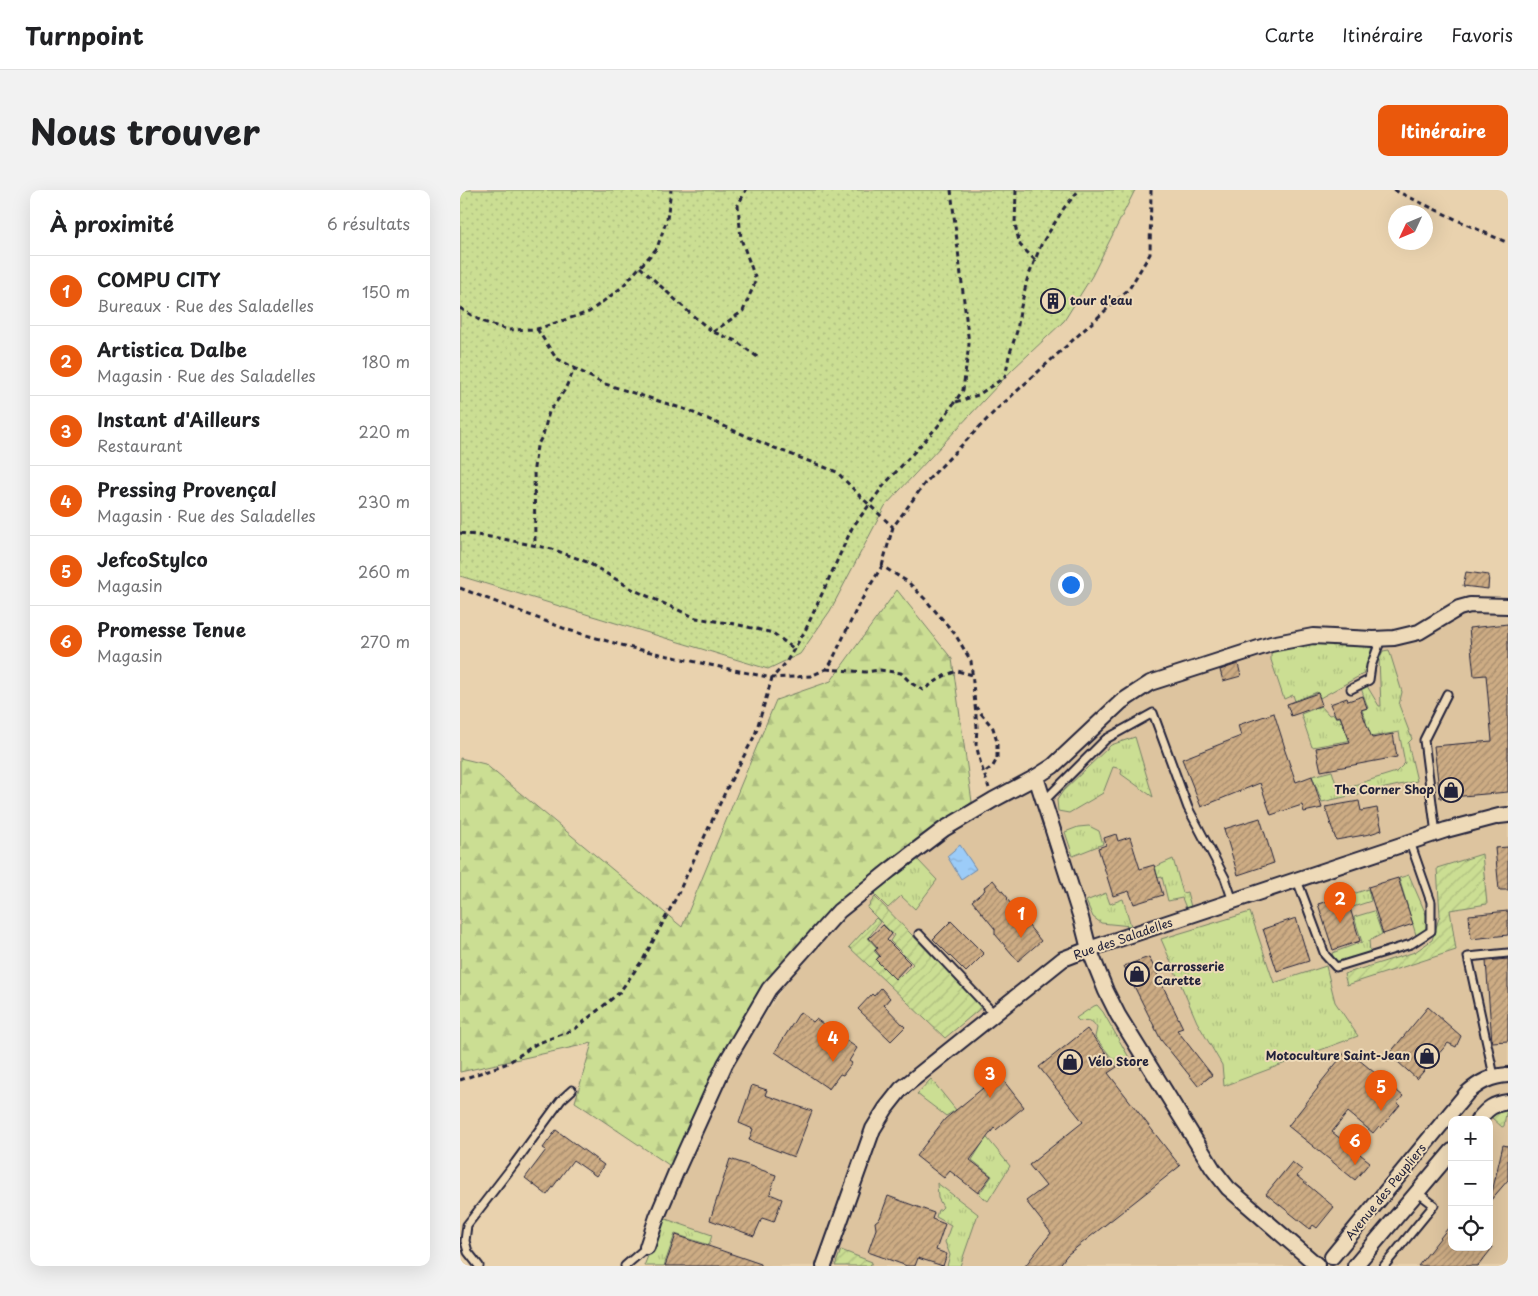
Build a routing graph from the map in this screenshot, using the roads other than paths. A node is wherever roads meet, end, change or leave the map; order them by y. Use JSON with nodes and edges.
{"nodes":[{"id":1,"x":1508,"y":606,"type":"edge"},
{"id":2,"x":1381,"y":638,"type":"junction"},
{"id":3,"x":1351,"y":689,"type":"dead end"},
{"id":4,"x":1447,"y":694,"type":"dead end"},
{"id":5,"x":1036,"y":778,"type":"junction"},
{"id":6,"x":1044,"y":802,"type":"junction"},
{"id":7,"x":1508,"y":815,"type":"edge"},
{"id":8,"x":1436,"y":834,"type":"junction"},
{"id":9,"x":1410,"y":842,"type":"junction"},
{"id":10,"x":1297,"y":880,"type":"junction"},
{"id":11,"x":1233,"y":901,"type":"junction"},
{"id":12,"x":919,"y":934,"type":"dead end"},
{"id":13,"x":1088,"y":949,"type":"junction"},
{"id":14,"x":1508,"y":953,"type":"edge"},
{"id":15,"x":994,"y":1014,"type":"junction"},
{"id":16,"x":1501,"y":1076,"type":"edge"},
{"id":17,"x":572,"y":1090,"type":"dead end"},
{"id":18,"x":1508,"y":1102,"type":"edge"},
{"id":19,"x":1481,"y":1116,"type":"edge"},
{"id":20,"x":1448,"y":1156,"type":"edge"},
{"id":21,"x":1417,"y":1192,"type":"junction"},
{"id":22,"x":647,"y":1247,"type":"joint"},
{"id":23,"x":1332,"y":1257,"type":"junction"},
{"id":24,"x":1317,"y":1265,"type":"edge"},
{"id":25,"x":479,"y":1266,"type":"edge"},
{"id":26,"x":625,"y":1266,"type":"edge"},
{"id":27,"x":824,"y":1266,"type":"edge"},
{"id":28,"x":1348,"y":1266,"type":"edge"},
{"id":29,"x":1355,"y":1266,"type":"edge"},
{"id":30,"x":1384,"y":1266,"type":"edge"}],
"edges":[{"from":1,"to":2,"type":"street"},
{"from":2,"to":3,"type":"lane"},
{"from":2,"to":5,"type":"street"},
{"from":4,"to":8,"type":"lane"},
{"from":5,"to":6,"type":"street"},
{"from":5,"to":22,"type":"street"},
{"from":6,"to":11,"type":"lane"},
{"from":6,"to":13,"type":"street"},
{"from":7,"to":8,"type":"street","name":"Rue des Saladelles"},
{"from":8,"to":9,"type":"street","name":"Rue des Saladelles"},
{"from":9,"to":10,"type":"street","name":"Rue des Saladelles"},
{"from":9,"to":10,"type":"lane"},
{"from":10,"to":11,"type":"street","name":"Rue des Saladelles"},
{"from":11,"to":13,"type":"street","name":"Rue des Saladelles"},
{"from":12,"to":15,"type":"lane"},
{"from":13,"to":15,"type":"street","name":"Rue des Saladelles"},
{"from":13,"to":24,"type":"street"},
{"from":14,"to":16,"type":"lane"},
{"from":15,"to":27,"type":"street","name":"Rue des Saladelles"},
{"from":16,"to":23,"type":"street","name":"Avenue des Peupliers"},
{"from":17,"to":25,"type":"lane"},
{"from":18,"to":19,"type":"street"},
{"from":20,"to":21,"type":"street","name":"Avenue des Peupliers"},
{"from":21,"to":29,"type":"street","name":"Avenue des Peupliers"},
{"from":21,"to":30,"type":"lane"},
{"from":22,"to":26,"type":"lane"},
{"from":23,"to":24,"type":"street","name":"Avenue des Peupliers"},
{"from":23,"to":28,"type":"street"}]}
